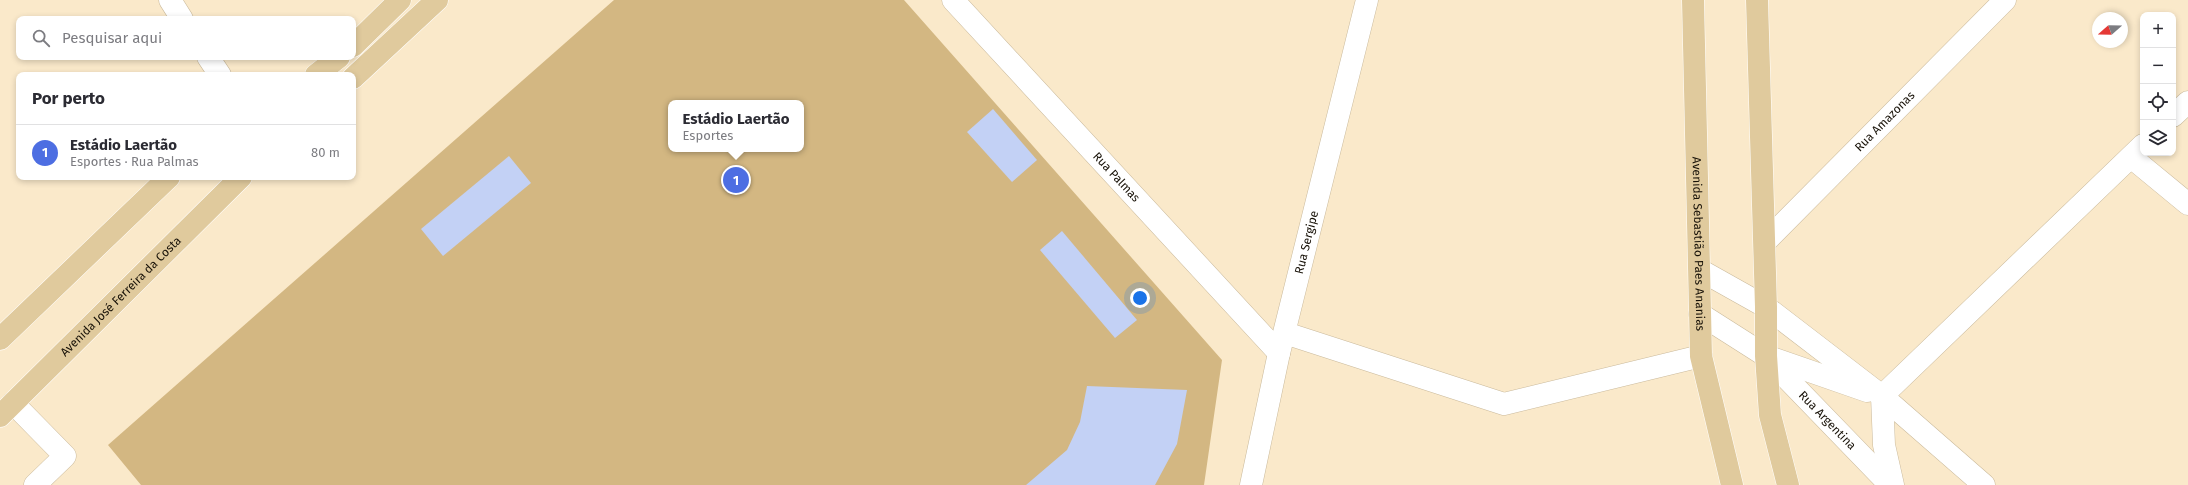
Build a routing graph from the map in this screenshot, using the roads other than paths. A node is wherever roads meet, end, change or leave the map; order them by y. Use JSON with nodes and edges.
{"nodes":[{"id":1,"x":170,"y":0,"type":"edge"},
{"id":2,"x":400,"y":0,"type":"edge"},
{"id":3,"x":437,"y":0,"type":"edge"},
{"id":4,"x":953,"y":0,"type":"edge"},
{"id":5,"x":1367,"y":0,"type":"edge"},
{"id":6,"x":1694,"y":0,"type":"edge"},
{"id":7,"x":1757,"y":0,"type":"edge"},
{"id":8,"x":2005,"y":0,"type":"edge"},
{"id":9,"x":180,"y":16,"type":"edge"},
{"id":10,"x":356,"y":43,"type":"edge"},
{"id":11,"x":210,"y":60,"type":"edge"},
{"id":12,"x":335,"y":60,"type":"edge"},
{"id":13,"x":218,"y":72,"type":"edge"},
{"id":14,"x":320,"y":72,"type":"edge"},
{"id":15,"x":356,"y":75,"type":"edge"},
{"id":16,"x":2188,"y":102,"type":"edge"},
{"id":17,"x":2176,"y":113,"type":"edge"},
{"id":18,"x":2137,"y":151,"type":"edge"},
{"id":19,"x":166,"y":180,"type":"edge"},
{"id":20,"x":239,"y":180,"type":"edge"},
{"id":21,"x":2188,"y":204,"type":"edge"},
{"id":22,"x":1765,"y":242,"type":"junction"},
{"id":23,"x":1700,"y":270,"type":"junction"},
{"id":24,"x":1766,"y":307,"type":"junction"},
{"id":25,"x":1700,"y":314,"type":"junction"},
{"id":26,"x":1285,"y":333,"type":"junction"},
{"id":27,"x":0,"y":339,"type":"edge"},
{"id":28,"x":1279,"y":354,"type":"junction"},
{"id":29,"x":1701,"y":356,"type":"junction"},
{"id":30,"x":1766,"y":356,"type":"junction"},
{"id":31,"x":1882,"y":396,"type":"junction"},
{"id":32,"x":7,"y":410,"type":"edge"},
{"id":33,"x":35,"y":485,"type":"edge"},
{"id":34,"x":1251,"y":485,"type":"edge"},
{"id":35,"x":1732,"y":485,"type":"edge"},
{"id":36,"x":1788,"y":485,"type":"edge"},
{"id":37,"x":1891,"y":485,"type":"edge"},
{"id":38,"x":1984,"y":485,"type":"edge"}],
"edges":[{"from":1,"to":9,"type":"street"},
{"from":2,"to":10,"type":"main road"},
{"from":3,"to":15,"type":"main road"},
{"from":4,"to":28,"type":"street","name":"Rua Palmas"},
{"from":5,"to":26,"type":"street","name":"Rua Sergipe"},
{"from":6,"to":23,"type":"main road","name":"Avenida Sebastião Paes Ananias"},
{"from":7,"to":22,"type":"main road"},
{"from":8,"to":22,"type":"street","name":"Rua Amazonas"},
{"from":11,"to":13,"type":"street"},
{"from":12,"to":14,"type":"main road"},
{"from":16,"to":17,"type":"street"},
{"from":18,"to":21,"type":"street"},
{"from":18,"to":31,"type":"street"},
{"from":19,"to":27,"type":"main road"},
{"from":20,"to":32,"type":"main road","name":"Avenida José Ferreira da Costa"},
{"from":22,"to":24,"type":"main road"},
{"from":23,"to":24,"type":"street"},
{"from":23,"to":25,"type":"main road","name":"Avenida Sebastião Paes Ananias"},
{"from":24,"to":30,"type":"main road"},
{"from":24,"to":31,"type":"street"},
{"from":25,"to":29,"type":"main road","name":"Avenida Sebastião Paes Ananias"},
{"from":25,"to":30,"type":"street"},
{"from":26,"to":28,"type":"street","name":"Rua Sergipe"},
{"from":26,"to":29,"type":"street"},
{"from":28,"to":34,"type":"street","name":"Rua Sergipe"},
{"from":29,"to":35,"type":"main road","name":"Avenida Sebastião Paes Ananias"},
{"from":30,"to":31,"type":"street"},
{"from":30,"to":36,"type":"main road"},
{"from":30,"to":37,"type":"street","name":"Rua Argentina"},
{"from":31,"to":37,"type":"street"},
{"from":31,"to":38,"type":"street"},
{"from":32,"to":33,"type":"street"}]}
